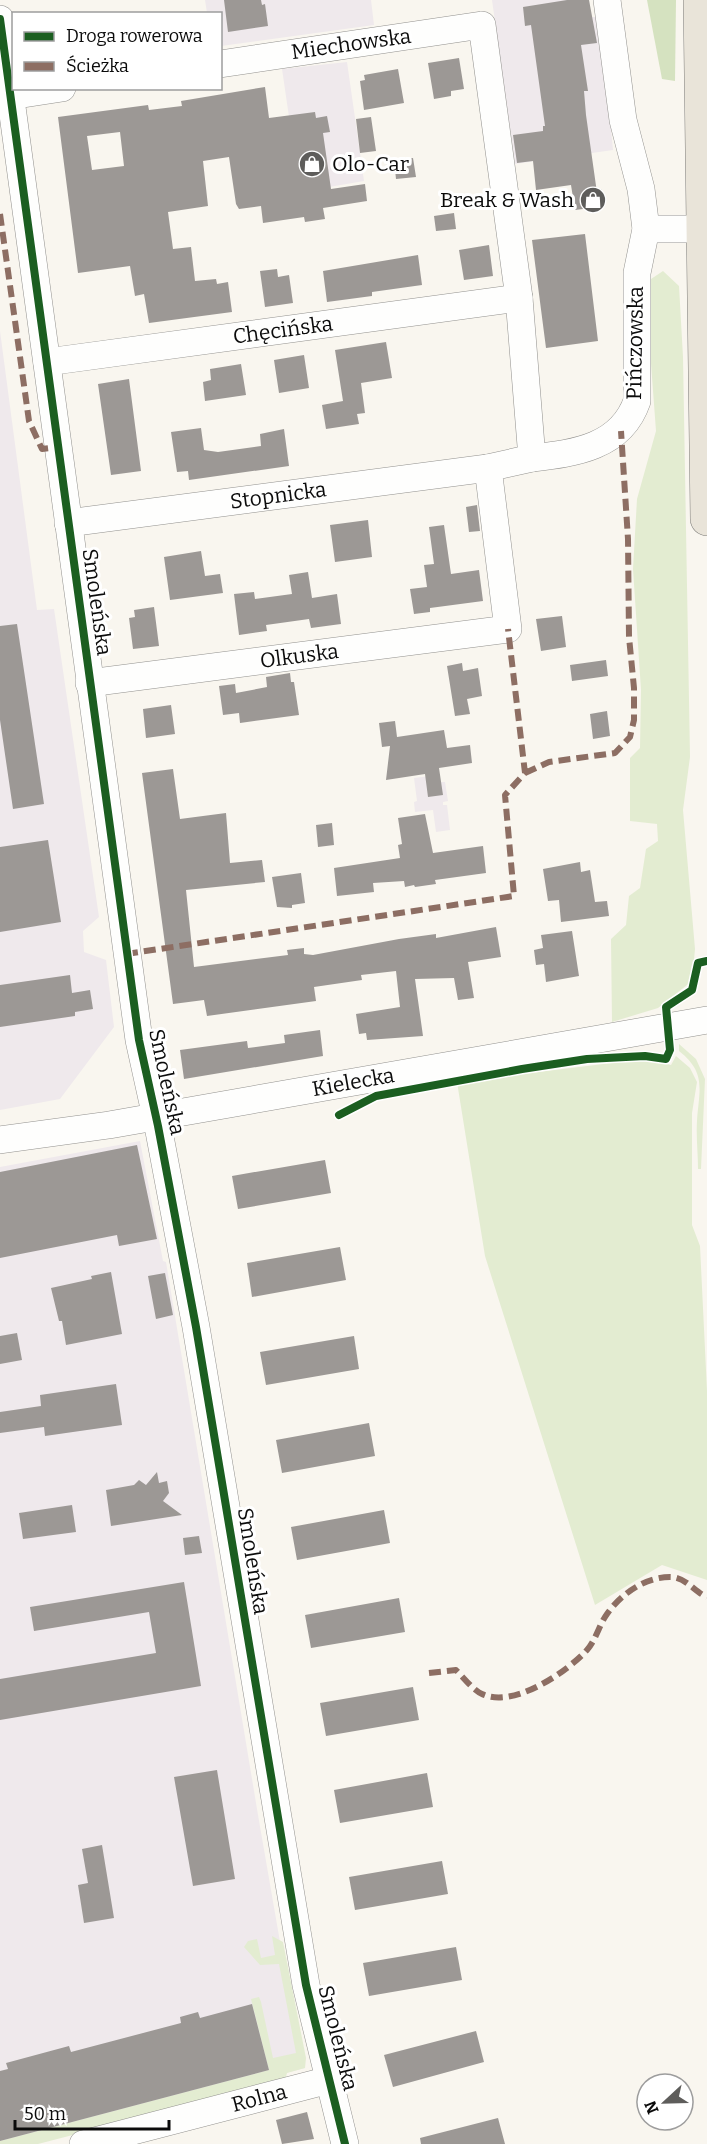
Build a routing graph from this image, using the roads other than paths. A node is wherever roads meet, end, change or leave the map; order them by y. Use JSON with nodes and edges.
{"nodes":[{"id":1,"x":607,"y":0,"type":"edge"},
{"id":2,"x":700,"y":0,"type":"edge"},
{"id":3,"x":0,"y":19,"type":"edge"},
{"id":4,"x":222,"y":64,"type":"edge"},
{"id":5,"x":49,"y":90,"type":"edge"},
{"id":6,"x":10,"y":96,"type":"junction"},
{"id":7,"x":646,"y":229,"type":"junction"},
{"id":8,"x":703,"y":229,"type":"junction"},
{"id":9,"x":519,"y":298,"type":"junction"},
{"id":10,"x":47,"y":362,"type":"junction"},
{"id":11,"x":532,"y":458,"type":"junction"},
{"id":12,"x":488,"y":468,"type":"junction"},
{"id":13,"x":707,"y":519,"type":"edge"},
{"id":14,"x":68,"y":523,"type":"junction"},
{"id":15,"x":89,"y":683,"type":"junction"},
{"id":16,"x":707,"y":1020,"type":"edge"},
{"id":17,"x":154,"y":1117,"type":"junction"},
{"id":18,"x":0,"y":1140,"type":"edge"},
{"id":19,"x":329,"y":2080,"type":"junction"},
{"id":20,"x":83,"y":2144,"type":"edge"},
{"id":21,"x":345,"y":2144,"type":"edge"}],
"edges":[{"from":1,"to":7,"type":"street","name":"Pińczowska"},
{"from":2,"to":8,"type":"main road"},
{"from":3,"to":6,"type":"street","name":"Smoleńska"},
{"from":4,"to":9,"type":"street","name":"Miechowska"},
{"from":5,"to":6,"type":"street"},
{"from":6,"to":10,"type":"street","name":"Smoleńska"},
{"from":7,"to":8,"type":"street"},
{"from":7,"to":11,"type":"street","name":"Pińczowska"},
{"from":8,"to":13,"type":"main road"},
{"from":9,"to":10,"type":"street","name":"Chęcińska"},
{"from":9,"to":11,"type":"street"},
{"from":10,"to":14,"type":"street","name":"Smoleńska"},
{"from":11,"to":12,"type":"street","name":"Pińczowska"},
{"from":12,"to":14,"type":"street","name":"Stopnicka"},
{"from":12,"to":15,"type":"street","name":"Olkuska"},
{"from":14,"to":15,"type":"street","name":"Smoleńska"},
{"from":15,"to":17,"type":"street","name":"Smoleńska"},
{"from":16,"to":17,"type":"street","name":"Kielecka"},
{"from":17,"to":18,"type":"street","name":"Kielecka"},
{"from":17,"to":19,"type":"street","name":"Smoleńska"},
{"from":19,"to":20,"type":"street","name":"Rolna"},
{"from":19,"to":21,"type":"street","name":"Smoleńska"}]}
